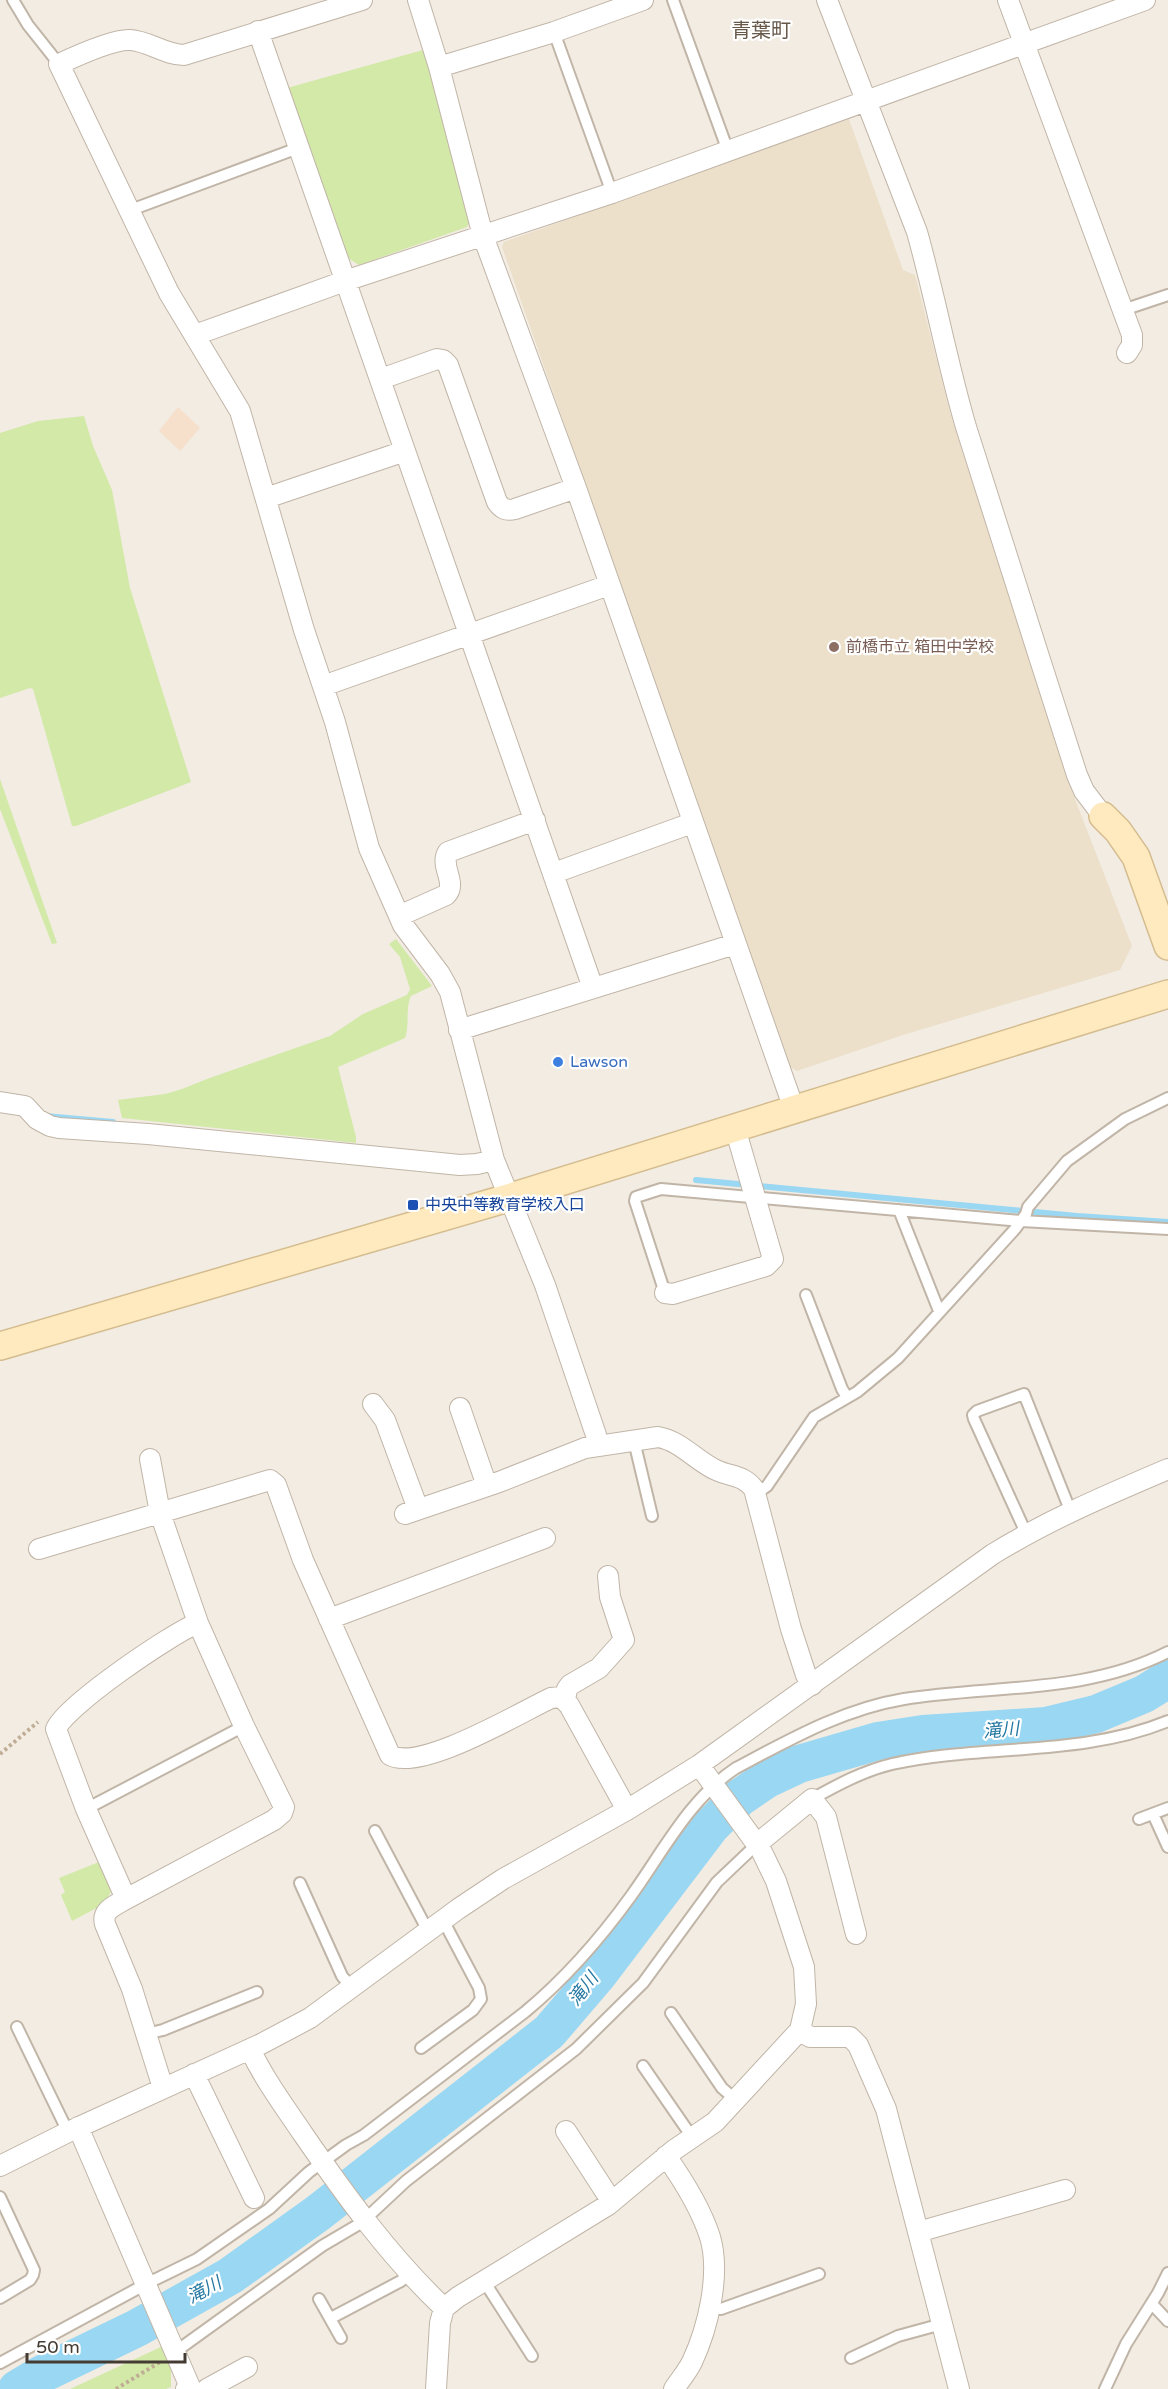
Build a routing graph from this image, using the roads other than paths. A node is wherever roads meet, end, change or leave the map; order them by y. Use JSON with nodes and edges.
{"nodes":[{"id":1,"x":13,"y":0,"type":"edge"},
{"id":2,"x":362,"y":0,"type":"edge"},
{"id":3,"x":418,"y":0,"type":"edge"},
{"id":4,"x":643,"y":0,"type":"edge"},
{"id":5,"x":674,"y":0,"type":"edge"},
{"id":6,"x":827,"y":0,"type":"edge"},
{"id":7,"x":1008,"y":0,"type":"edge"},
{"id":8,"x":1146,"y":0,"type":"edge"},
{"id":9,"x":258,"y":31,"type":"junction"},
{"id":10,"x":554,"y":32,"type":"junction"},
{"id":11,"x":1024,"y":44,"type":"junction"},
{"id":12,"x":59,"y":64,"type":"junction"},
{"id":13,"x":439,"y":67,"type":"junction"},
{"id":14,"x":866,"y":102,"type":"junction"},
{"id":15,"x":298,"y":148,"type":"junction"},
{"id":16,"x":728,"y":151,"type":"junction"},
{"id":17,"x":612,"y":193,"type":"junction"},
{"id":18,"x":128,"y":211,"type":"junction"},
{"id":19,"x":483,"y":236,"type":"junction"},
{"id":20,"x":345,"y":281,"type":"junction"},
{"id":21,"x":1168,"y":295,"type":"edge"},
{"id":22,"x":1124,"y":310,"type":"junction"},
{"id":23,"x":195,"y":335,"type":"junction"},
{"id":24,"x":1127,"y":353,"type":"dead end"},
{"id":25,"x":381,"y":379,"type":"junction"},
{"id":26,"x":405,"y":451,"type":"junction"},
{"id":27,"x":576,"y":488,"type":"junction"},
{"id":28,"x":266,"y":498,"type":"junction"},
{"id":29,"x":609,"y":585,"type":"junction"},
{"id":30,"x":470,"y":635,"type":"junction"},
{"id":31,"x":322,"y":686,"type":"junction"},
{"id":32,"x":1103,"y":816,"type":"joint"},
{"id":33,"x":535,"y":820,"type":"junction"},
{"id":34,"x":692,"y":823,"type":"junction"},
{"id":35,"x":554,"y":873,"type":"junction"},
{"id":36,"x":399,"y":916,"type":"junction"},
{"id":37,"x":735,"y":944,"type":"junction"},
{"id":38,"x":1168,"y":946,"type":"edge"},
{"id":39,"x":593,"y":988,"type":"junction"},
{"id":40,"x":1168,"y":994,"type":"edge"},
{"id":41,"x":459,"y":1030,"type":"junction"},
{"id":42,"x":1168,"y":1098,"type":"edge"},
{"id":43,"x":0,"y":1102,"type":"edge"},
{"id":44,"x":794,"y":1110,"type":"junction"},
{"id":45,"x":735,"y":1128,"type":"junction"},
{"id":46,"x":494,"y":1160,"type":"junction"},
{"id":47,"x":756,"y":1197,"type":"junction"},
{"id":48,"x":508,"y":1198,"type":"junction"},
{"id":49,"x":899,"y":1210,"type":"junction"},
{"id":50,"x":1025,"y":1215,"type":"junction"},
{"id":51,"x":1168,"y":1229,"type":"edge"},
{"id":52,"x":665,"y":1293,"type":"joint"},
{"id":53,"x":806,"y":1295,"type":"dead end"},
{"id":54,"x":939,"y":1311,"type":"junction"},
{"id":55,"x":0,"y":1346,"type":"edge"},
{"id":56,"x":847,"y":1397,"type":"junction"},
{"id":57,"x":374,"y":1404,"type":"dead end"},
{"id":58,"x":460,"y":1408,"type":"dead end"},
{"id":59,"x":634,"y":1441,"type":"junction"},
{"id":60,"x":597,"y":1446,"type":"junction"},
{"id":61,"x":150,"y":1459,"type":"dead end"},
{"id":62,"x":1168,"y":1469,"type":"edge"},
{"id":63,"x":487,"y":1486,"type":"junction"},
{"id":64,"x":756,"y":1494,"type":"junction"},
{"id":65,"x":1070,"y":1510,"type":"junction"},
{"id":66,"x":160,"y":1513,"type":"junction"},
{"id":67,"x":652,"y":1516,"type":"dead end"},
{"id":68,"x":1026,"y":1533,"type":"junction"},
{"id":69,"x":544,"y":1538,"type":"dead end"},
{"id":70,"x":39,"y":1549,"type":"dead end"},
{"id":71,"x":608,"y":1576,"type":"dead end"},
{"id":72,"x":329,"y":1619,"type":"junction"},
{"id":73,"x":198,"y":1623,"type":"junction"},
{"id":74,"x":1168,"y":1652,"type":"edge"},
{"id":75,"x":812,"y":1685,"type":"junction"},
{"id":76,"x":565,"y":1700,"type":"junction"},
{"id":77,"x":1168,"y":1722,"type":"edge"},
{"id":78,"x":244,"y":1726,"type":"junction"},
{"id":79,"x":699,"y":1765,"type":"junction"},
{"id":80,"x":717,"y":1789,"type":"junction"},
{"id":81,"x":812,"y":1799,"type":"junction"},
{"id":82,"x":1168,"y":1808,"type":"edge"},
{"id":83,"x":86,"y":1809,"type":"junction"},
{"id":84,"x":627,"y":1810,"type":"junction"},
{"id":85,"x":1153,"y":1814,"type":"junction"},
{"id":86,"x":1139,"y":1819,"type":"dead end"},
{"id":87,"x":375,"y":1831,"type":"dead end"},
{"id":88,"x":754,"y":1841,"type":"junction"},
{"id":89,"x":1168,"y":1846,"type":"edge"},
{"id":90,"x":300,"y":1883,"type":"dead end"},
{"id":91,"x":126,"y":1899,"type":"junction"},
{"id":92,"x":436,"y":1926,"type":"junction"},
{"id":93,"x":856,"y":1934,"type":"dead end"},
{"id":94,"x":352,"y":1988,"type":"junction"},
{"id":95,"x":257,"y":1992,"type":"dead end"},
{"id":96,"x":671,"y":2013,"type":"dead end"},
{"id":97,"x":17,"y":2027,"type":"dead end"},
{"id":98,"x":800,"y":2030,"type":"junction"},
{"id":99,"x":146,"y":2034,"type":"junction"},
{"id":100,"x":421,"y":2048,"type":"dead end"},
{"id":101,"x":249,"y":2049,"type":"junction"},
{"id":102,"x":643,"y":2066,"type":"dead end"},
{"id":103,"x":195,"y":2074,"type":"junction"},
{"id":104,"x":163,"y":2088,"type":"junction"},
{"id":105,"x":736,"y":2100,"type":"junction"},
{"id":106,"x":73,"y":2130,"type":"junction"},
{"id":107,"x":566,"y":2131,"type":"dead end"},
{"id":108,"x":692,"y":2137,"type":"junction"},
{"id":109,"x":666,"y":2156,"type":"junction"},
{"id":110,"x":324,"y":2165,"type":"junction"},
{"id":111,"x":0,"y":2166,"type":"edge"},
{"id":112,"x":1065,"y":2190,"type":"dead end"},
{"id":113,"x":0,"y":2197,"type":"edge"},
{"id":114,"x":254,"y":2198,"type":"dead end"},
{"id":115,"x":612,"y":2202,"type":"junction"},
{"id":116,"x":364,"y":2216,"type":"junction"},
{"id":117,"x":918,"y":2232,"type":"junction"},
{"id":118,"x":410,"y":2273,"type":"junction"},
{"id":119,"x":1168,"y":2273,"type":"edge"},
{"id":120,"x":819,"y":2274,"type":"dead end"},
{"id":121,"x":484,"y":2281,"type":"junction"},
{"id":122,"x":147,"y":2288,"type":"junction"},
{"id":123,"x":0,"y":2298,"type":"edge"},
{"id":124,"x":319,"y":2299,"type":"dead end"},
{"id":125,"x":1152,"y":2304,"type":"junction"},
{"id":126,"x":444,"y":2308,"type":"junction"},
{"id":127,"x":709,"y":2308,"type":"junction"},
{"id":128,"x":331,"y":2318,"type":"junction"},
{"id":129,"x":1168,"y":2321,"type":"edge"},
{"id":130,"x":942,"y":2324,"type":"junction"},
{"id":131,"x":341,"y":2338,"type":"dead end"},
{"id":132,"x":173,"y":2347,"type":"junction"},
{"id":133,"x":532,"y":2356,"type":"dead end"},
{"id":134,"x":850,"y":2358,"type":"dead end"},
{"id":135,"x":0,"y":2363,"type":"edge"},
{"id":136,"x":247,"y":2367,"type":"dead end"},
{"id":137,"x":194,"y":2388,"type":"edge"},
{"id":138,"x":436,"y":2389,"type":"edge"},
{"id":139,"x":674,"y":2389,"type":"edge"},
{"id":140,"x":959,"y":2389,"type":"edge"},
{"id":141,"x":1105,"y":2389,"type":"edge"}],
"edges":[{"from":1,"to":12,"type":"lane"},
{"from":2,"to":9,"type":"street"},
{"from":3,"to":13,"type":"street"},
{"from":4,"to":10,"type":"street"},
{"from":5,"to":16,"type":"lane"},
{"from":6,"to":14,"type":"street"},
{"from":7,"to":11,"type":"street"},
{"from":8,"to":11,"type":"street"},
{"from":9,"to":12,"type":"street"},
{"from":9,"to":15,"type":"street"},
{"from":10,"to":13,"type":"street"},
{"from":10,"to":17,"type":"lane"},
{"from":11,"to":14,"type":"street"},
{"from":11,"to":22,"type":"street"},
{"from":12,"to":18,"type":"street"},
{"from":13,"to":19,"type":"street"},
{"from":14,"to":16,"type":"street"},
{"from":14,"to":32,"type":"street"},
{"from":15,"to":18,"type":"lane"},
{"from":15,"to":20,"type":"street"},
{"from":16,"to":17,"type":"street"},
{"from":17,"to":19,"type":"street"},
{"from":18,"to":23,"type":"street"},
{"from":19,"to":20,"type":"street"},
{"from":19,"to":27,"type":"street"},
{"from":20,"to":23,"type":"street"},
{"from":20,"to":25,"type":"street"},
{"from":21,"to":22,"type":"lane"},
{"from":22,"to":24,"type":"street"},
{"from":23,"to":28,"type":"street"},
{"from":25,"to":26,"type":"street"},
{"from":25,"to":27,"type":"street"},
{"from":26,"to":28,"type":"street"},
{"from":26,"to":30,"type":"street"},
{"from":27,"to":29,"type":"street"},
{"from":28,"to":31,"type":"street"},
{"from":29,"to":30,"type":"street"},
{"from":29,"to":34,"type":"street"},
{"from":30,"to":31,"type":"street"},
{"from":30,"to":33,"type":"street"},
{"from":31,"to":36,"type":"street"},
{"from":32,"to":38,"type":"street"},
{"from":33,"to":35,"type":"street"},
{"from":33,"to":36,"type":"street"},
{"from":34,"to":35,"type":"street"},
{"from":34,"to":37,"type":"street"},
{"from":35,"to":39,"type":"street"},
{"from":36,"to":41,"type":"street"},
{"from":37,"to":39,"type":"street"},
{"from":37,"to":44,"type":"street"},
{"from":39,"to":41,"type":"street"},
{"from":40,"to":44,"type":"street"},
{"from":41,"to":46,"type":"street"},
{"from":42,"to":50,"type":"lane"},
{"from":43,"to":46,"type":"street"},
{"from":44,"to":45,"type":"street"},
{"from":45,"to":47,"type":"street"},
{"from":45,"to":48,"type":"street"},
{"from":46,"to":48,"type":"street"},
{"from":47,"to":49,"type":"lane"},
{"from":47,"to":52,"type":"street"},
{"from":47,"to":52,"type":"lane"},
{"from":48,"to":55,"type":"street"},
{"from":48,"to":60,"type":"street"},
{"from":49,"to":50,"type":"lane"},
{"from":49,"to":54,"type":"lane"},
{"from":50,"to":51,"type":"lane"},
{"from":50,"to":54,"type":"lane"},
{"from":53,"to":56,"type":"lane"},
{"from":54,"to":56,"type":"lane"},
{"from":56,"to":64,"type":"lane"},
{"from":57,"to":63,"type":"street"},
{"from":58,"to":63,"type":"street"},
{"from":59,"to":60,"type":"street"},
{"from":59,"to":64,"type":"street"},
{"from":59,"to":67,"type":"lane"},
{"from":60,"to":63,"type":"street"},
{"from":61,"to":66,"type":"street"},
{"from":62,"to":65,"type":"street"},
{"from":64,"to":75,"type":"street"},
{"from":65,"to":68,"type":"street"},
{"from":65,"to":68,"type":"lane"},
{"from":66,"to":70,"type":"street"},
{"from":66,"to":72,"type":"street"},
{"from":66,"to":73,"type":"street"},
{"from":68,"to":75,"type":"street"},
{"from":69,"to":72,"type":"street"},
{"from":71,"to":76,"type":"street"},
{"from":72,"to":76,"type":"street"},
{"from":73,"to":78,"type":"street"},
{"from":73,"to":83,"type":"street"},
{"from":74,"to":80,"type":"lane"},
{"from":75,"to":79,"type":"street"},
{"from":76,"to":84,"type":"street"},
{"from":77,"to":81,"type":"lane"},
{"from":78,"to":83,"type":"lane"},
{"from":78,"to":91,"type":"street"},
{"from":79,"to":80,"type":"street"},
{"from":79,"to":84,"type":"street"},
{"from":80,"to":88,"type":"street"},
{"from":80,"to":110,"type":"lane"},
{"from":81,"to":88,"type":"street"},
{"from":81,"to":93,"type":"street"},
{"from":82,"to":85,"type":"lane"},
{"from":83,"to":91,"type":"street"},
{"from":84,"to":92,"type":"street"},
{"from":85,"to":86,"type":"lane"},
{"from":85,"to":89,"type":"lane"},
{"from":87,"to":92,"type":"lane"},
{"from":88,"to":98,"type":"street"},
{"from":88,"to":116,"type":"lane"},
{"from":90,"to":94,"type":"lane"},
{"from":91,"to":99,"type":"street"},
{"from":92,"to":94,"type":"street"},
{"from":92,"to":100,"type":"lane"},
{"from":94,"to":101,"type":"street"},
{"from":95,"to":99,"type":"lane"},
{"from":96,"to":105,"type":"lane"},
{"from":97,"to":106,"type":"lane"},
{"from":98,"to":105,"type":"street"},
{"from":98,"to":117,"type":"street"},
{"from":99,"to":104,"type":"street"},
{"from":101,"to":103,"type":"street"},
{"from":101,"to":110,"type":"street"},
{"from":102,"to":108,"type":"lane"},
{"from":103,"to":104,"type":"street"},
{"from":103,"to":114,"type":"street"},
{"from":104,"to":106,"type":"street"},
{"from":105,"to":108,"type":"street"},
{"from":106,"to":111,"type":"street"},
{"from":106,"to":122,"type":"street"},
{"from":107,"to":115,"type":"street"},
{"from":108,"to":109,"type":"street"},
{"from":109,"to":115,"type":"street"},
{"from":109,"to":127,"type":"street"},
{"from":110,"to":116,"type":"street"},
{"from":110,"to":122,"type":"lane"},
{"from":112,"to":117,"type":"street"},
{"from":113,"to":123,"type":"lane"},
{"from":115,"to":121,"type":"street"},
{"from":116,"to":118,"type":"street"},
{"from":116,"to":132,"type":"lane"},
{"from":117,"to":130,"type":"street"},
{"from":118,"to":126,"type":"street"},
{"from":118,"to":128,"type":"lane"},
{"from":119,"to":125,"type":"lane"},
{"from":120,"to":127,"type":"lane"},
{"from":121,"to":126,"type":"street"},
{"from":121,"to":133,"type":"lane"},
{"from":122,"to":132,"type":"street"},
{"from":122,"to":135,"type":"lane"},
{"from":124,"to":128,"type":"lane"},
{"from":125,"to":129,"type":"lane"},
{"from":125,"to":141,"type":"lane"},
{"from":126,"to":138,"type":"street"},
{"from":127,"to":139,"type":"street"},
{"from":128,"to":131,"type":"lane"},
{"from":130,"to":134,"type":"lane"},
{"from":130,"to":140,"type":"street"},
{"from":132,"to":137,"type":"street"},
{"from":136,"to":137,"type":"street"}]}
